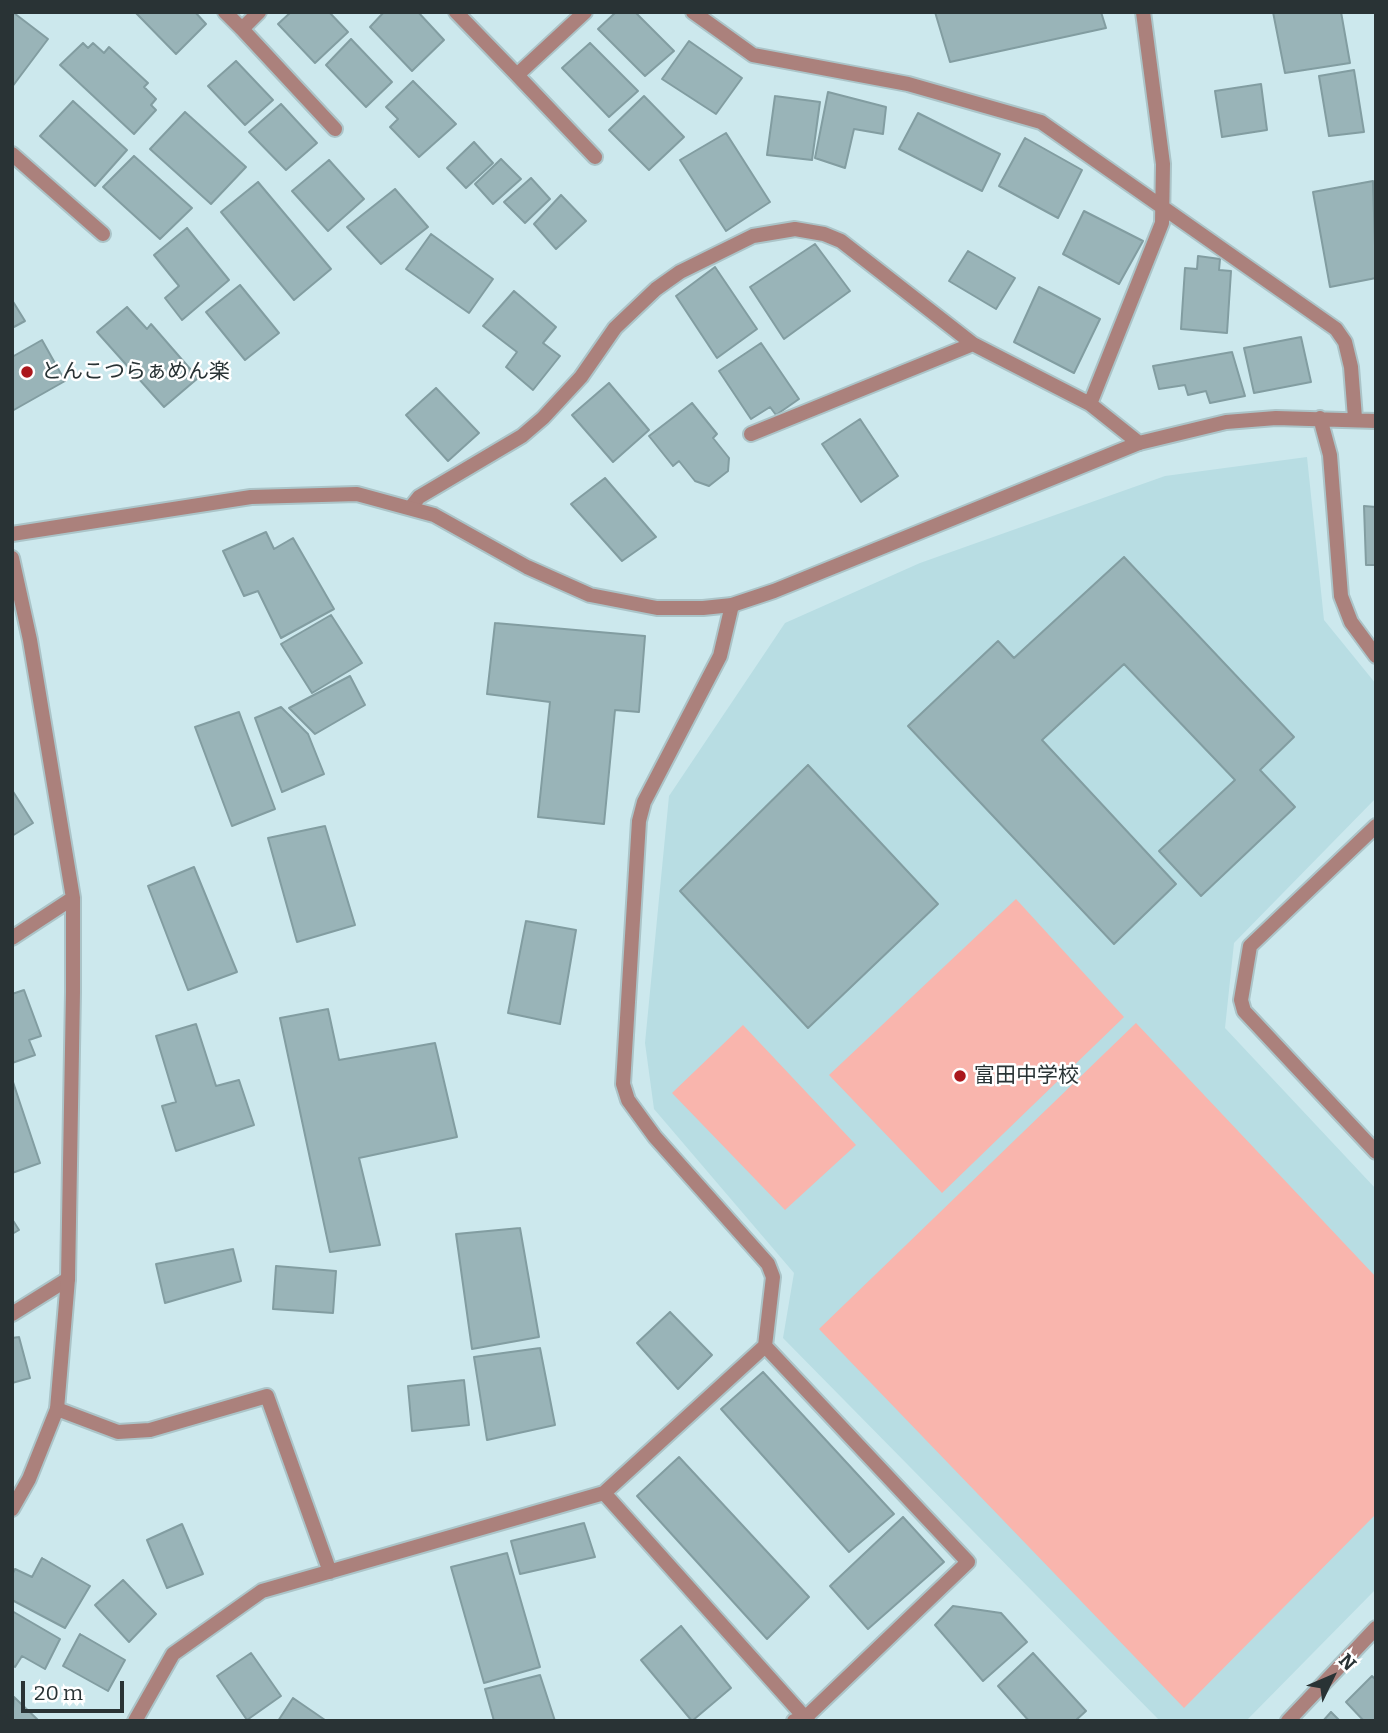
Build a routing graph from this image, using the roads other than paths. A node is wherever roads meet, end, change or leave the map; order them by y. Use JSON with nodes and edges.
{"nodes":[{"id":1,"x":225,"y":12,"type":"edge"},
{"id":2,"x":259,"y":12,"type":"edge"},
{"id":3,"x":456,"y":12,"type":"edge"},
{"id":4,"x":585,"y":12,"type":"edge"},
{"id":5,"x":693,"y":12,"type":"edge"},
{"id":6,"x":1143,"y":12,"type":"edge"},
{"id":7,"x":242,"y":29,"type":"junction"},
{"id":8,"x":517,"y":75,"type":"junction"},
{"id":9,"x":335,"y":129,"type":"dead end"},
{"id":10,"x":12,"y":154,"type":"edge"},
{"id":11,"x":595,"y":157,"type":"dead end"},
{"id":12,"x":1163,"y":211,"type":"junction"},
{"id":13,"x":103,"y":234,"type":"dead end"},
{"id":14,"x":974,"y":344,"type":"junction"},
{"id":15,"x":1090,"y":404,"type":"junction"},
{"id":16,"x":1320,"y":418,"type":"junction"},
{"id":17,"x":1355,"y":418,"type":"junction"},
{"id":18,"x":1376,"y":421,"type":"edge"},
{"id":19,"x":751,"y":434,"type":"dead end"},
{"id":20,"x":1139,"y":443,"type":"junction"},
{"id":21,"x":411,"y":507,"type":"junction"},
{"id":22,"x":12,"y":534,"type":"edge"},
{"id":23,"x":13,"y":563,"type":"edge"},
{"id":24,"x":732,"y":605,"type":"junction"},
{"id":25,"x":1376,"y":656,"type":"edge"},
{"id":26,"x":1376,"y":826,"type":"edge"},
{"id":27,"x":73,"y":898,"type":"junction"},
{"id":28,"x":12,"y":938,"type":"edge"},
{"id":29,"x":1376,"y":1152,"type":"edge"},
{"id":30,"x":68,"y":1279,"type":"junction"},
{"id":31,"x":12,"y":1314,"type":"edge"},
{"id":32,"x":765,"y":1346,"type":"junction"},
{"id":33,"x":57,"y":1409,"type":"junction"},
{"id":34,"x":604,"y":1493,"type":"junction"},
{"id":35,"x":12,"y":1509,"type":"edge"},
{"id":36,"x":330,"y":1572,"type":"junction"},
{"id":37,"x":1376,"y":1628,"type":"edge"},
{"id":38,"x":803,"y":1720,"type":"edge"},
{"id":39,"x":135,"y":1721,"type":"edge"},
{"id":40,"x":1288,"y":1721,"type":"edge"}],
"edges":[{"from":1,"to":7,"type":"street"},
{"from":2,"to":7,"type":"street"},
{"from":3,"to":8,"type":"street"},
{"from":4,"to":8,"type":"street"},
{"from":5,"to":12,"type":"street"},
{"from":6,"to":12,"type":"street"},
{"from":7,"to":9,"type":"street"},
{"from":8,"to":11,"type":"street"},
{"from":10,"to":13,"type":"street"},
{"from":12,"to":15,"type":"street"},
{"from":12,"to":17,"type":"street"},
{"from":14,"to":15,"type":"street"},
{"from":14,"to":19,"type":"street"},
{"from":14,"to":21,"type":"street"},
{"from":15,"to":20,"type":"street"},
{"from":16,"to":17,"type":"street"},
{"from":16,"to":20,"type":"street"},
{"from":16,"to":25,"type":"street"},
{"from":17,"to":18,"type":"street"},
{"from":20,"to":24,"type":"street"},
{"from":21,"to":22,"type":"street"},
{"from":21,"to":24,"type":"street"},
{"from":23,"to":27,"type":"street"},
{"from":24,"to":32,"type":"street"},
{"from":26,"to":29,"type":"street"},
{"from":27,"to":28,"type":"street"},
{"from":27,"to":30,"type":"street"},
{"from":30,"to":31,"type":"street"},
{"from":30,"to":33,"type":"street"},
{"from":32,"to":34,"type":"street"},
{"from":32,"to":38,"type":"street"},
{"from":33,"to":35,"type":"street"},
{"from":33,"to":36,"type":"street"},
{"from":34,"to":36,"type":"street"},
{"from":34,"to":38,"type":"street"},
{"from":36,"to":39,"type":"street"},
{"from":37,"to":40,"type":"street"}]}
